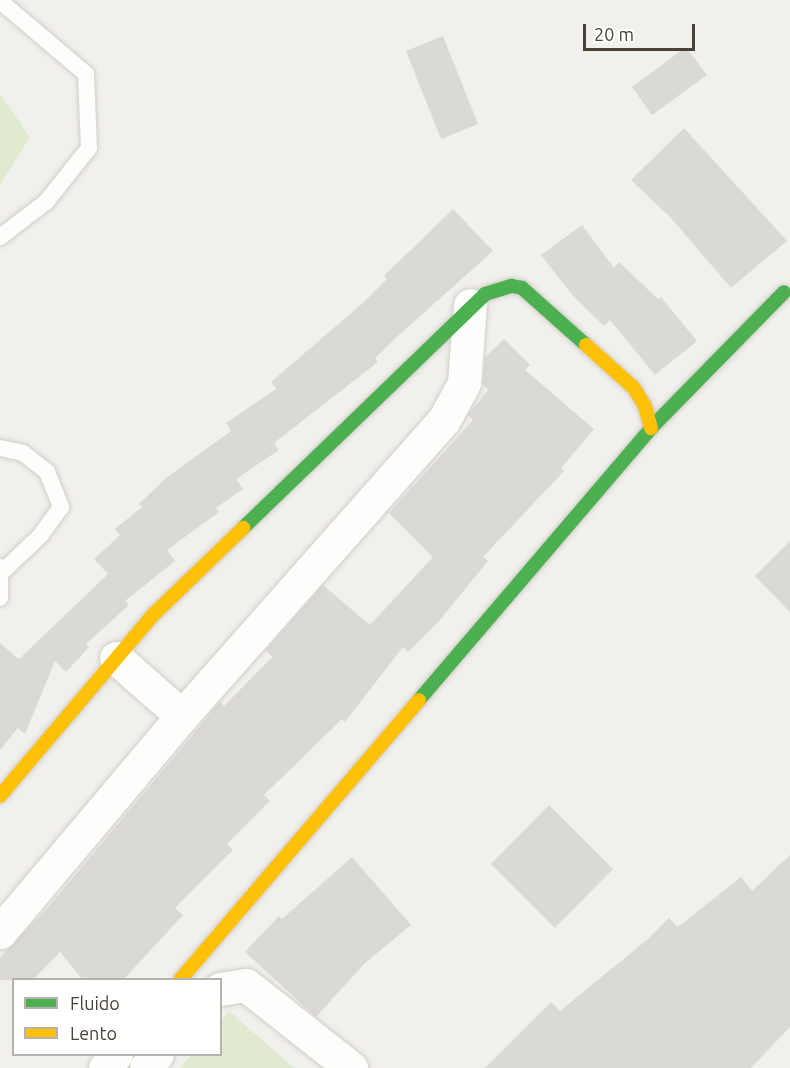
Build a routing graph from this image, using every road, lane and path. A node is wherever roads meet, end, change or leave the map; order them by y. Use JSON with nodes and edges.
{"nodes":[{"id":1,"x":0,"y":1,"type":"edge"},
{"id":2,"x":0,"y":237,"type":"edge"},
{"id":3,"x":784,"y":292,"type":"dead end"},
{"id":4,"x":470,"y":305,"type":"junction"},
{"id":5,"x":651,"y":428,"type":"junction"},
{"id":6,"x":0,"y":448,"type":"edge"},
{"id":7,"x":1,"y":569,"type":"edge"},
{"id":8,"x":0,"y":598,"type":"edge"},
{"id":9,"x":116,"y":658,"type":"junction"},
{"id":10,"x":182,"y":716,"type":"junction"},
{"id":11,"x":0,"y":796,"type":"edge"},
{"id":12,"x":0,"y":932,"type":"edge"},
{"id":13,"x":182,"y":978,"type":"edge"},
{"id":14,"x":222,"y":989,"type":"edge"},
{"id":15,"x":114,"y":1056,"type":"edge"},
{"id":16,"x":155,"y":1056,"type":"edge"},
{"id":17,"x":105,"y":1068,"type":"edge"},
{"id":18,"x":146,"y":1068,"type":"edge"},
{"id":19,"x":351,"y":1068,"type":"edge"}],
"edges":[{"from":1,"to":2,"type":"lane"},
{"from":3,"to":5,"type":"street"},
{"from":4,"to":5,"type":"street"},
{"from":4,"to":9,"type":"street"},
{"from":4,"to":10,"type":"street"},
{"from":5,"to":13,"type":"street"},
{"from":6,"to":7,"type":"lane"},
{"from":7,"to":8,"type":"lane"},
{"from":9,"to":10,"type":"street"},
{"from":9,"to":11,"type":"street"},
{"from":10,"to":12,"type":"street"},
{"from":14,"to":19,"type":"street"},
{"from":15,"to":17,"type":"street"},
{"from":16,"to":18,"type":"street"}]}
